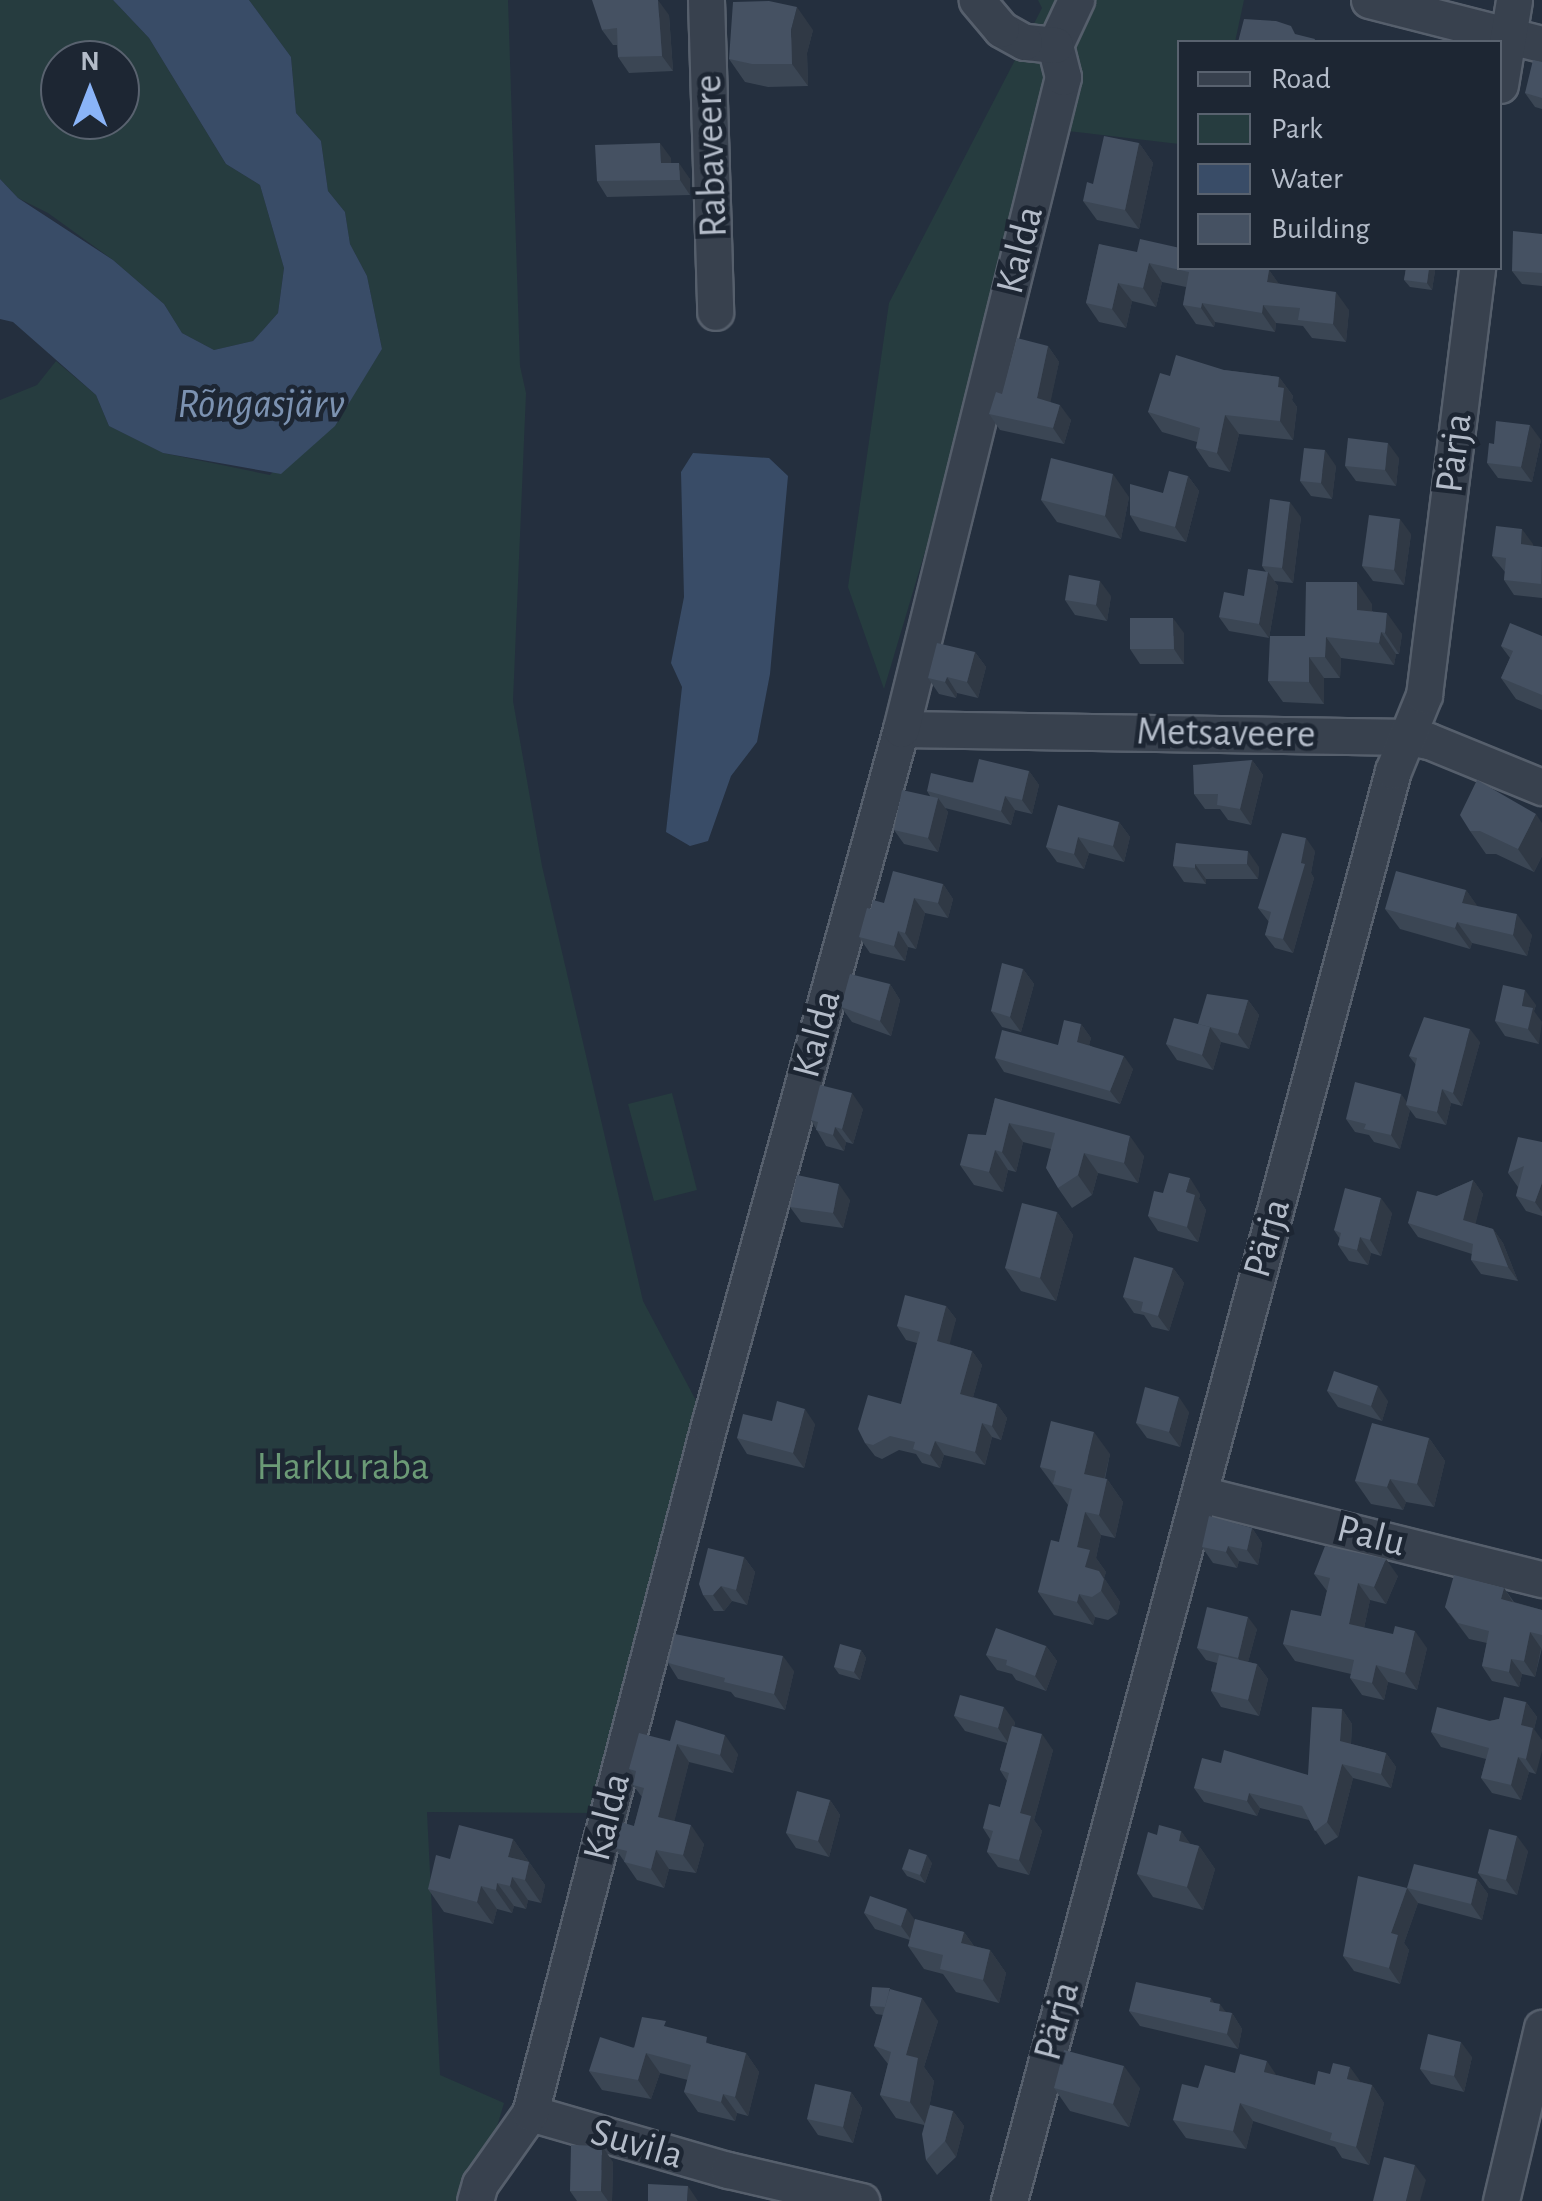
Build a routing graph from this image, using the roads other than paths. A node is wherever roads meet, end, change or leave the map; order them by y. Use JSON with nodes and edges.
{"nodes":[{"id":1,"x":706,"y":0,"type":"edge"},
{"id":2,"x":977,"y":0,"type":"edge"},
{"id":3,"x":1076,"y":0,"type":"edge"},
{"id":4,"x":1369,"y":0,"type":"edge"},
{"id":5,"x":1510,"y":17,"type":"edge"},
{"id":6,"x":1542,"y":44,"type":"edge"},
{"id":7,"x":1055,"y":46,"type":"junction"},
{"id":8,"x":1502,"y":71,"type":"edge"},
{"id":9,"x":1477,"y":270,"type":"edge"},
{"id":10,"x":715,"y":312,"type":"dead end"},
{"id":11,"x":901,"y":729,"type":"junction"},
{"id":12,"x":1408,"y":737,"type":"junction"},
{"id":13,"x":1542,"y":786,"type":"edge"},
{"id":14,"x":1200,"y":1494,"type":"junction"},
{"id":15,"x":1542,"y":1579,"type":"edge"},
{"id":16,"x":1542,"y":2028,"type":"edge"},
{"id":17,"x":530,"y":2114,"type":"junction"},
{"id":18,"x":728,"y":2186,"type":"edge"},
{"id":19,"x":475,"y":2201,"type":"edge"},
{"id":20,"x":861,"y":2201,"type":"edge"},
{"id":21,"x":1009,"y":2201,"type":"edge"},
{"id":22,"x":1501,"y":2201,"type":"edge"}],
"edges":[{"from":1,"to":10,"type":"street","name":"Rabaveere"},
{"from":2,"to":7,"type":"street"},
{"from":3,"to":7,"type":"street"},
{"from":4,"to":5,"type":"street"},
{"from":5,"to":6,"type":"street"},
{"from":5,"to":8,"type":"street"},
{"from":7,"to":11,"type":"street","name":"Kalda"},
{"from":9,"to":12,"type":"street","name":"Pärja"},
{"from":11,"to":12,"type":"street","name":"Metsaveere"},
{"from":11,"to":17,"type":"street","name":"Kalda"},
{"from":12,"to":13,"type":"street","name":"Metsaveere"},
{"from":12,"to":14,"type":"street","name":"Pärja"},
{"from":14,"to":15,"type":"street","name":"Palu"},
{"from":14,"to":21,"type":"street","name":"Pärja"},
{"from":16,"to":22,"type":"street"},
{"from":17,"to":18,"type":"street","name":"Suvila"},
{"from":17,"to":19,"type":"street"},
{"from":18,"to":20,"type":"street","name":"Suvila"}]}
